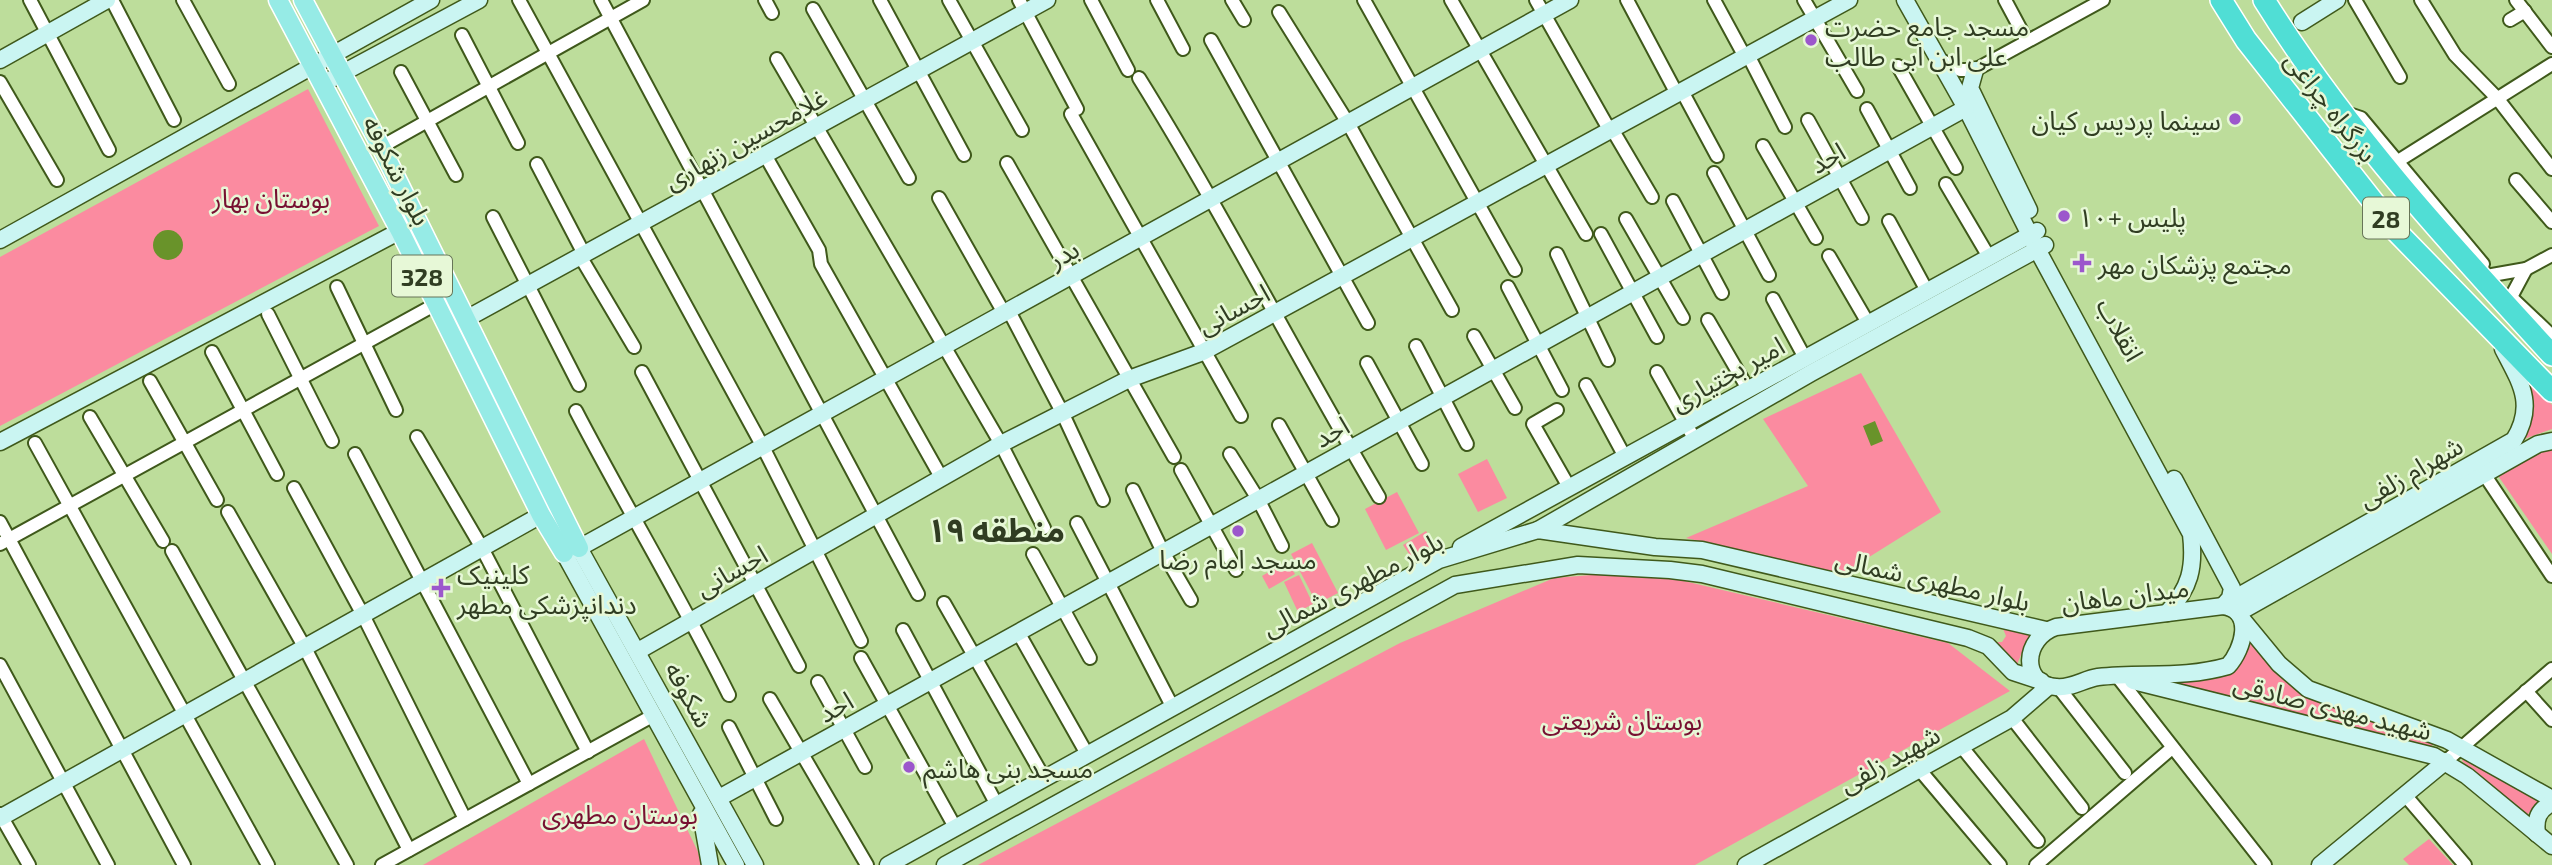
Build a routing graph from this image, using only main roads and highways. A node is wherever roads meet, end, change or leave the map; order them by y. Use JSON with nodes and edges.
{"nodes":[{"id":1,"x":278,"y":0,"type":"edge"},
{"id":2,"x":303,"y":0,"type":"edge"},
{"id":3,"x":2221,"y":0,"type":"edge"},
{"id":4,"x":2264,"y":0,"type":"edge"},
{"id":5,"x":2552,"y":355,"type":"edge"},
{"id":6,"x":2552,"y":391,"type":"edge"}],
"edges":[{"from":1,"to":2,"type":"main road","name":"بلوار شکوفه","number":"328"},
{"from":3,"to":6,"type":"highway","name":"بزرگراه چراغی","number":"28"},
{"from":4,"to":5,"type":"highway","name":"بزرگراه چراغی","number":"28"}]}
